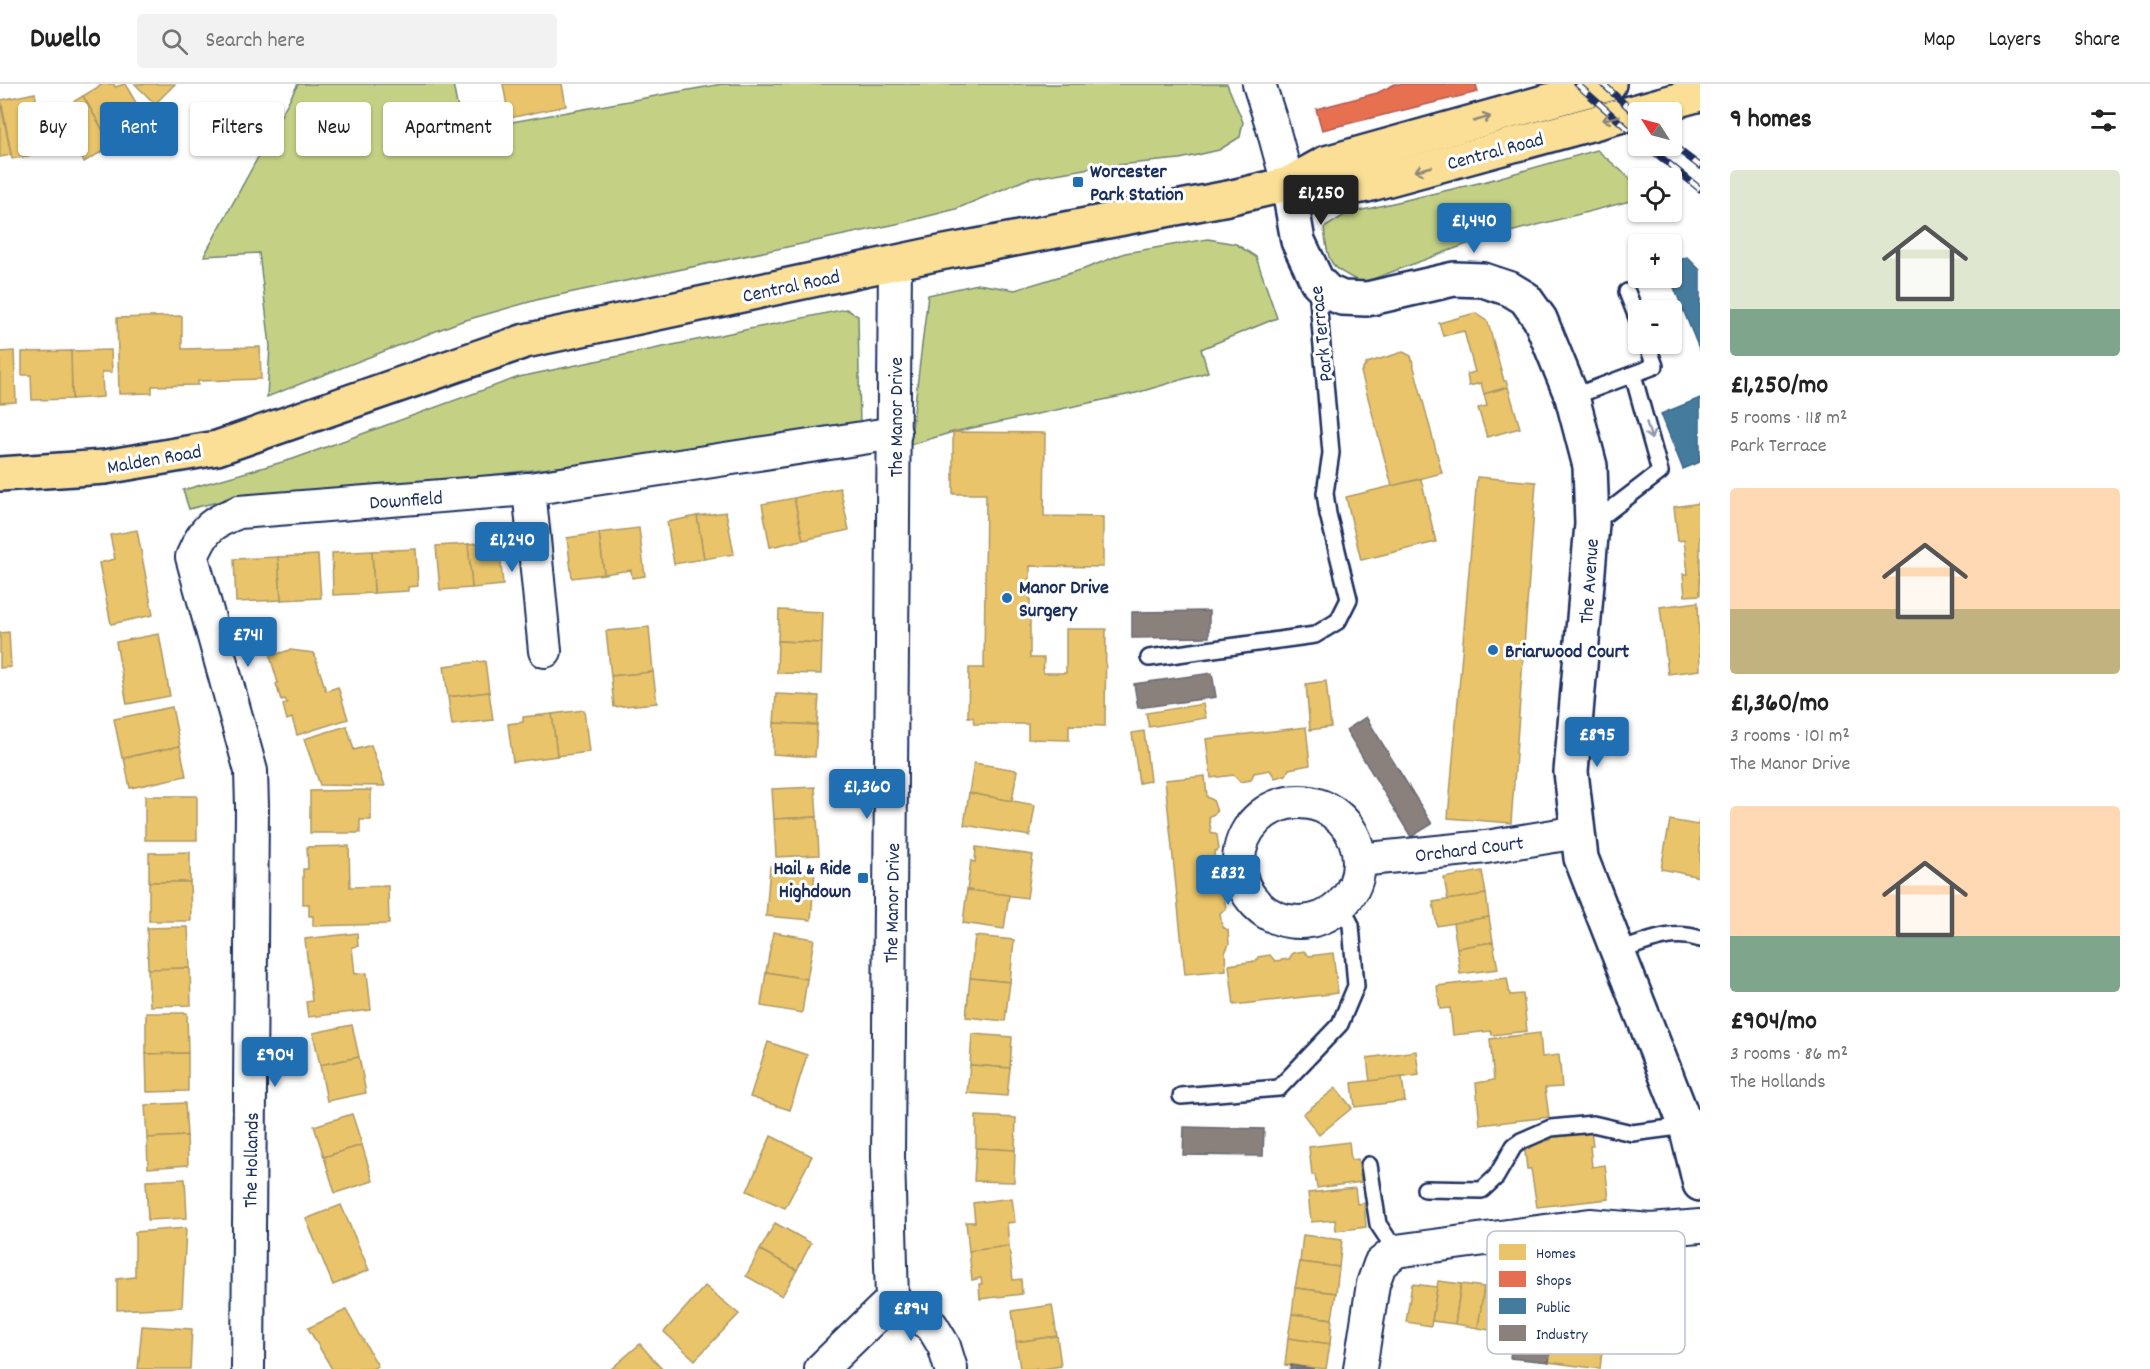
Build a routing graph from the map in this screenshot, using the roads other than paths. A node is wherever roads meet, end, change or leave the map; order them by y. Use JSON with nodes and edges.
{"nodes":[{"id":1,"x":1609,"y":84,"type":"edge"},
{"id":2,"x":1268,"y":93,"type":"edge"},
{"id":3,"x":1700,"y":94,"type":"edge"},
{"id":4,"x":1288,"y":184,"type":"junction"},
{"id":5,"x":896,"y":263,"type":"junction"},
{"id":6,"x":1317,"y":281,"type":"junction"},
{"id":7,"x":1627,"y":292,"type":"dead end"},
{"id":8,"x":1630,"y":300,"type":"edge"},
{"id":9,"x":1651,"y":354,"type":"edge"},
{"id":10,"x":1633,"y":375,"type":"junction"},
{"id":11,"x":1572,"y":397,"type":"junction"},
{"id":12,"x":304,"y":419,"type":"joint"},
{"id":13,"x":895,"y":433,"type":"junction"},
{"id":14,"x":0,"y":474,"type":"edge"},
{"id":15,"x":529,"y":489,"type":"junction"},
{"id":16,"x":1592,"y":524,"type":"junction"},
{"id":17,"x":545,"y":651,"type":"dead end"},
{"id":18,"x":1149,"y":658,"type":"dead end"},
{"id":19,"x":252,"y":807,"type":"joint"},
{"id":20,"x":1578,"y":832,"type":"junction"},
{"id":21,"x":1359,"y":860,"type":"junction"},
{"id":22,"x":1341,"y":905,"type":"junction"},
{"id":23,"x":1700,"y":939,"type":"edge"},
{"id":24,"x":1617,"y":952,"type":"junction"},
{"id":25,"x":1181,"y":1096,"type":"dead end"},
{"id":26,"x":1693,"y":1141,"type":"edge"},
{"id":27,"x":1369,"y":1165,"type":"dead end"},
{"id":28,"x":1700,"y":1184,"type":"edge"},
{"id":29,"x":1425,"y":1190,"type":"dead end"},
{"id":30,"x":1700,"y":1226,"type":"edge"},
{"id":31,"x":1545,"y":1231,"type":"edge"},
{"id":32,"x":1487,"y":1239,"type":"edge"},
{"id":33,"x":1396,"y":1251,"type":"junction"},
{"id":34,"x":892,"y":1300,"type":"junction"},
{"id":35,"x":248,"y":1369,"type":"edge"},
{"id":36,"x":821,"y":1369,"type":"edge"},
{"id":37,"x":951,"y":1369,"type":"edge"},
{"id":38,"x":1360,"y":1369,"type":"edge"}],
"edges":[{"from":4,"to":1,"type":"main road","name":"Central Road","one_way":true},
{"from":2,"to":4,"type":"street"},
{"from":3,"to":4,"type":"main road","name":"Central Road","one_way":true},
{"from":4,"to":5,"type":"main road","name":"Central Road"},
{"from":4,"to":6,"type":"street","name":"Park Terrace"},
{"from":5,"to":12,"type":"main road","name":"Central Road"},
{"from":5,"to":13,"type":"street","name":"The Manor Drive"},
{"from":6,"to":11,"type":"street","name":"The Avenue"},
{"from":6,"to":18,"type":"lane","name":"Park Terrace"},
{"from":7,"to":8,"type":"lane"},
{"from":9,"to":10,"type":"lane"},
{"from":10,"to":11,"type":"lane"},
{"from":10,"to":16,"type":"lane","one_way":true},
{"from":11,"to":16,"type":"street","name":"The Avenue"},
{"from":12,"to":14,"type":"main road","name":"Malden Road"},
{"from":13,"to":15,"type":"street","name":"Downfield"},
{"from":13,"to":34,"type":"street","name":"The Manor Drive"},
{"from":15,"to":17,"type":"street"},
{"from":15,"to":19,"type":"street","name":"Downfield"},
{"from":16,"to":20,"type":"street","name":"The Avenue"},
{"from":19,"to":35,"type":"street","name":"The Hollands"},
{"from":20,"to":21,"type":"street","name":"Orchard Court"},
{"from":20,"to":24,"type":"street","name":"The Avenue"},
{"from":21,"to":22,"type":"street"},
{"from":21,"to":22,"type":"street"},
{"from":22,"to":25,"type":"lane"},
{"from":23,"to":24,"type":"lane"},
{"from":24,"to":26,"type":"street","name":"The Avenue"},
{"from":26,"to":28,"type":"street","name":"The Avenue"},
{"from":26,"to":29,"type":"lane"},
{"from":27,"to":33,"type":"lane"},
{"from":30,"to":31,"type":"street"},
{"from":32,"to":33,"type":"street"},
{"from":33,"to":38,"type":"street"},
{"from":34,"to":36,"type":"street"},
{"from":34,"to":37,"type":"street"}]}
